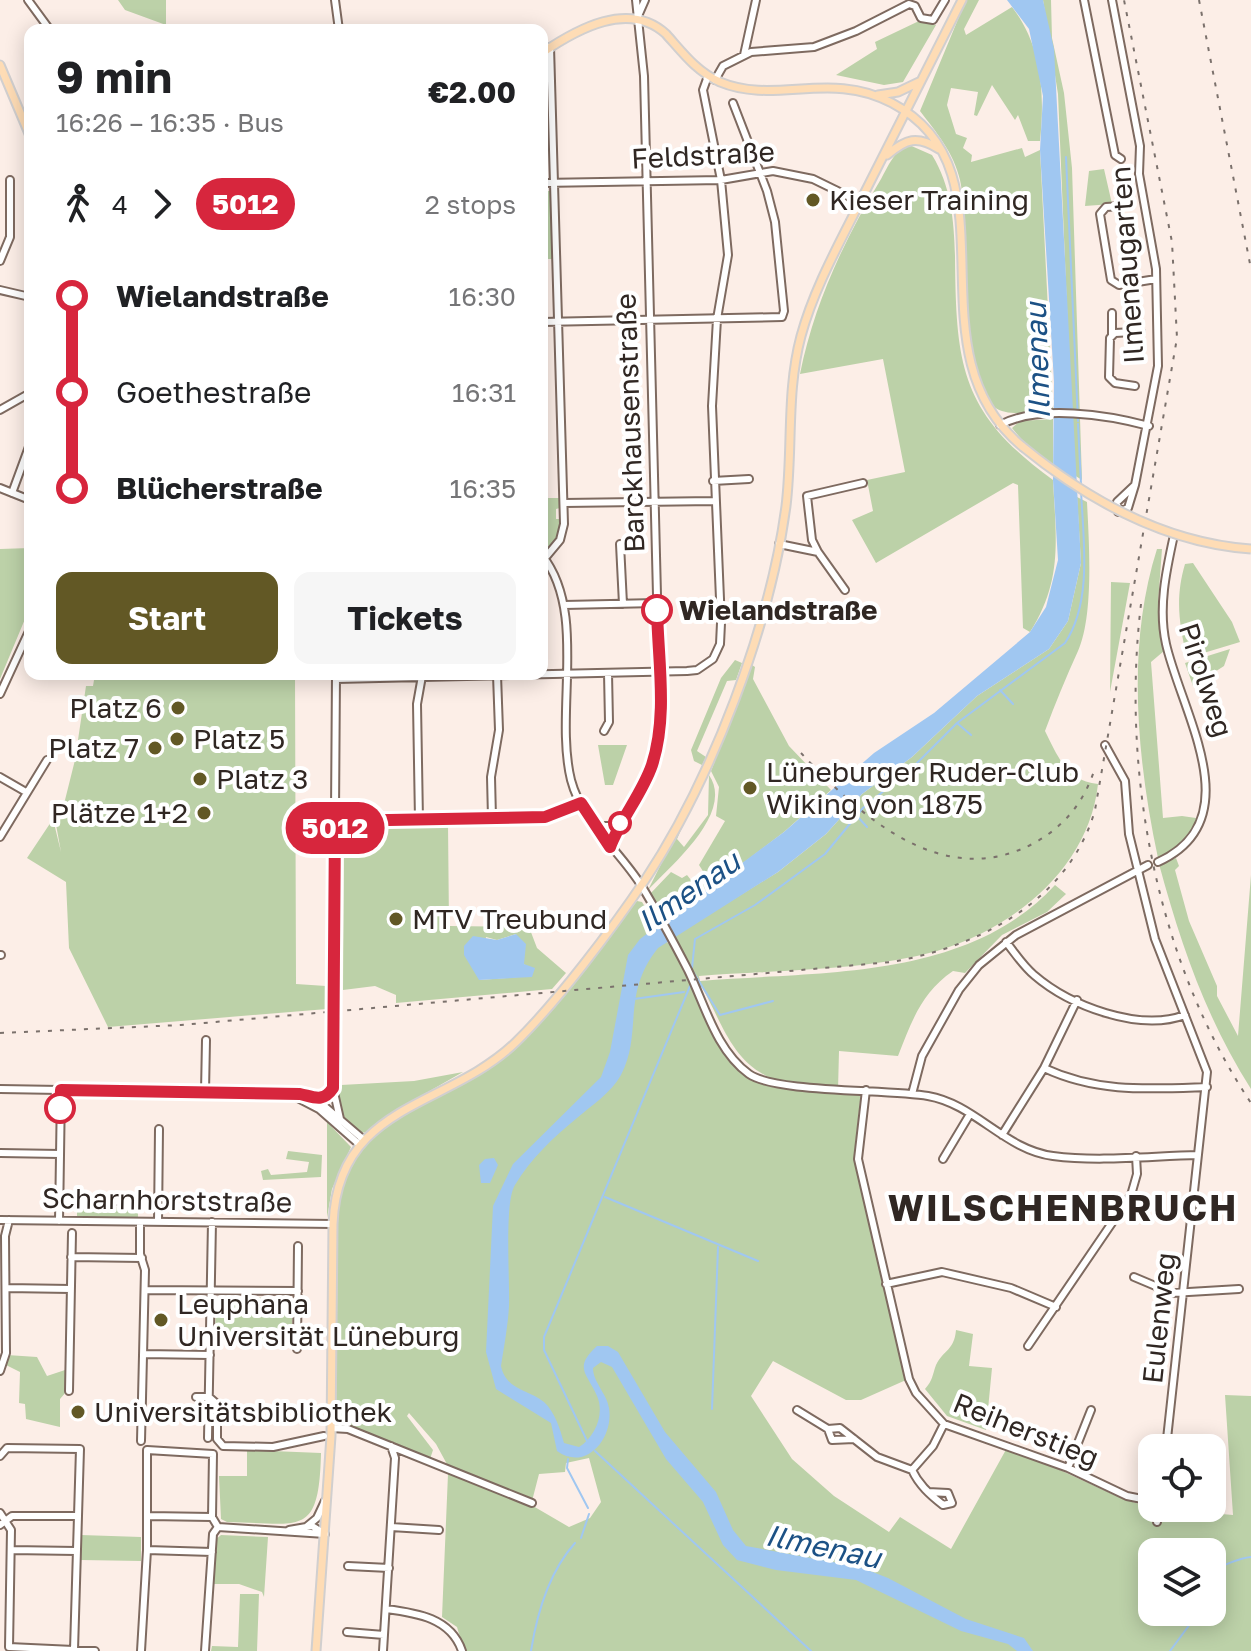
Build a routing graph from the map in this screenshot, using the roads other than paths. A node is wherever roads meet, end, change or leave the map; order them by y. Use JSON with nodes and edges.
{"nodes":[{"id":1,"x":28,"y":0,"type":"edge"},
{"id":2,"x":335,"y":0,"type":"edge"},
{"id":3,"x":636,"y":0,"type":"edge"},
{"id":4,"x":645,"y":0,"type":"edge"},
{"id":5,"x":756,"y":0,"type":"edge"},
{"id":6,"x":945,"y":0,"type":"edge"},
{"id":7,"x":962,"y":0,"type":"edge"},
{"id":8,"x":1084,"y":0,"type":"edge"},
{"id":9,"x":1112,"y":0,"type":"edge"},
{"id":10,"x":638,"y":16,"type":"junction"},
{"id":11,"x":46,"y":24,"type":"edge"},
{"id":12,"x":338,"y":24,"type":"edge"},
{"id":13,"x":550,"y":47,"type":"joint"},
{"id":14,"x":744,"y":55,"type":"junction"},
{"id":15,"x":0,"y":65,"type":"edge"},
{"id":16,"x":711,"y":78,"type":"junction"},
{"id":17,"x":921,"y":81,"type":"junction"},
{"id":18,"x":878,"y":95,"type":"junction"},
{"id":19,"x":733,"y":103,"type":"dead end"},
{"id":20,"x":906,"y":111,"type":"junction"},
{"id":21,"x":24,"y":122,"type":"edge"},
{"id":22,"x":941,"y":151,"type":"junction"},
{"id":23,"x":882,"y":159,"type":"junction"},
{"id":24,"x":1121,"y":159,"type":"dead end"},
{"id":25,"x":760,"y":172,"type":"junction"},
{"id":26,"x":10,"y":180,"type":"dead end"},
{"id":27,"x":721,"y":180,"type":"junction"},
{"id":28,"x":646,"y":181,"type":"junction"},
{"id":29,"x":548,"y":183,"type":"edge"},
{"id":30,"x":555,"y":183,"type":"junction"},
{"id":31,"x":860,"y":202,"type":"junction"},
{"id":32,"x":1144,"y":202,"type":"junction"},
{"id":33,"x":1133,"y":204,"type":"tunnel mouth"},
{"id":34,"x":1122,"y":206,"type":"tunnel mouth"},
{"id":35,"x":0,"y":261,"type":"edge"},
{"id":36,"x":1156,"y":279,"type":"junction"},
{"id":37,"x":0,"y":290,"type":"edge"},
{"id":38,"x":24,"y":296,"type":"edge"},
{"id":39,"x":1112,"y":313,"type":"dead end"},
{"id":40,"x":717,"y":319,"type":"junction"},
{"id":41,"x":650,"y":320,"type":"junction"},
{"id":42,"x":548,"y":322,"type":"edge"},
{"id":43,"x":560,"y":322,"type":"junction"},
{"id":44,"x":1157,"y":331,"type":"junction"},
{"id":45,"x":1134,"y":332,"type":"tunnel mouth"},
{"id":46,"x":1146,"y":332,"type":"tunnel mouth"},
{"id":47,"x":1112,"y":335,"type":"junction"},
{"id":48,"x":1135,"y":386,"type":"dead end"},
{"id":49,"x":1146,"y":387,"type":"dead end"},
{"id":50,"x":1157,"y":389,"type":"junction"},
{"id":51,"x":24,"y":396,"type":"edge"},
{"id":52,"x":0,"y":410,"type":"edge"},
{"id":53,"x":1000,"y":425,"type":"junction"},
{"id":54,"x":1149,"y":426,"type":"junction"},
{"id":55,"x":24,"y":460,"type":"edge"},
{"id":56,"x":749,"y":479,"type":"dead end"},
{"id":57,"x":713,"y":481,"type":"junction"},
{"id":58,"x":863,"y":483,"type":"dead end"},
{"id":59,"x":1135,"y":485,"type":"dead end"},
{"id":60,"x":0,"y":488,"type":"edge"},
{"id":61,"x":12,"y":493,"type":"junction"},
{"id":62,"x":24,"y":498,"type":"edge"},
{"id":63,"x":714,"y":501,"type":"junction"},
{"id":64,"x":654,"y":502,"type":"junction"},
{"id":65,"x":564,"y":503,"type":"junction"},
{"id":66,"x":1174,"y":535,"type":"junction"},
{"id":67,"x":620,"y":544,"type":"dead end"},
{"id":68,"x":779,"y":544,"type":"junction"},
{"id":69,"x":1251,"y":549,"type":"edge"},
{"id":70,"x":548,"y":552,"type":"edge"},
{"id":71,"x":818,"y":552,"type":"junction"},
{"id":72,"x":548,"y":563,"type":"edge"},
{"id":73,"x":845,"y":590,"type":"dead end"},
{"id":74,"x":657,"y":603,"type":"junction"},
{"id":75,"x":623,"y":604,"type":"junction"},
{"id":76,"x":564,"y":605,"type":"junction"},
{"id":77,"x":24,"y":644,"type":"edge"},
{"id":78,"x":21,"y":652,"type":"junction"},
{"id":79,"x":24,"y":653,"type":"edge"},
{"id":80,"x":659,"y":672,"type":"junction"},
{"id":81,"x":608,"y":673,"type":"junction"},
{"id":82,"x":548,"y":674,"type":"edge"},
{"id":83,"x":566,"y":674,"type":"junction"},
{"id":84,"x":336,"y":680,"type":"edge"},
{"id":85,"x":421,"y":680,"type":"edge"},
{"id":86,"x":497,"y":680,"type":"edge"},
{"id":87,"x":0,"y":694,"type":"edge"},
{"id":88,"x":604,"y":731,"type":"dead end"},
{"id":89,"x":1105,"y":745,"type":"dead end"},
{"id":90,"x":47,"y":760,"type":"dead end"},
{"id":91,"x":0,"y":777,"type":"edge"},
{"id":92,"x":26,"y":792,"type":"junction"},
{"id":93,"x":581,"y":803,"type":"junction"},
{"id":94,"x":492,"y":818,"type":"junction"},
{"id":95,"x":419,"y":820,"type":"junction"},
{"id":96,"x":622,"y":820,"type":"junction"},
{"id":97,"x":335,"y":821,"type":"junction"},
{"id":98,"x":595,"y":826,"type":"junction"},
{"id":99,"x":0,"y":837,"type":"edge"},
{"id":100,"x":610,"y":847,"type":"junction"},
{"id":101,"x":1158,"y":862,"type":"dead end"},
{"id":102,"x":1148,"y":865,"type":"dead end"},
{"id":103,"x":1136,"y":870,"type":"junction"},
{"id":104,"x":641,"y":885,"type":"junction"},
{"id":105,"x":1006,"y":942,"type":"junction"},
{"id":106,"x":1077,"y":1000,"type":"junction"},
{"id":107,"x":1185,"y":1015,"type":"junction"},
{"id":108,"x":206,"y":1040,"type":"dead end"},
{"id":109,"x":1044,"y":1068,"type":"junction"},
{"id":110,"x":1207,"y":1087,"type":"junction"},
{"id":111,"x":333,"y":1088,"type":"junction"},
{"id":112,"x":0,"y":1089,"type":"edge"},
{"id":113,"x":61,"y":1090,"type":"junction"},
{"id":114,"x":866,"y":1090,"type":"junction"},
{"id":115,"x":205,"y":1092,"type":"junction"},
{"id":116,"x":285,"y":1094,"type":"junction"},
{"id":117,"x":912,"y":1094,"type":"junction"},
{"id":118,"x":316,"y":1099,"type":"junction"},
{"id":119,"x":334,"y":1101,"type":"junction"},
{"id":120,"x":327,"y":1111,"type":"junction"},
{"id":121,"x":970,"y":1114,"type":"junction"},
{"id":122,"x":340,"y":1119,"type":"junction"},
{"id":123,"x":159,"y":1129,"type":"dead end"},
{"id":124,"x":1002,"y":1135,"type":"junction"},
{"id":125,"x":362,"y":1142,"type":"junction"},
{"id":126,"x":0,"y":1153,"type":"edge"},
{"id":127,"x":60,"y":1154,"type":"junction"},
{"id":128,"x":1198,"y":1155,"type":"junction"},
{"id":129,"x":1136,"y":1156,"type":"junction"},
{"id":130,"x":943,"y":1159,"type":"dead end"},
{"id":131,"x":59,"y":1200,"type":"junction"},
{"id":132,"x":158,"y":1202,"type":"junction"},
{"id":133,"x":0,"y":1220,"type":"edge"},
{"id":134,"x":9,"y":1220,"type":"junction"},
{"id":135,"x":59,"y":1221,"type":"junction"},
{"id":136,"x":140,"y":1222,"type":"junction"},
{"id":137,"x":158,"y":1222,"type":"junction"},
{"id":138,"x":212,"y":1222,"type":"junction"},
{"id":139,"x":333,"y":1224,"type":"junction"},
{"id":140,"x":72,"y":1233,"type":"dead end"},
{"id":141,"x":298,"y":1246,"type":"dead end"},
{"id":142,"x":71,"y":1257,"type":"junction"},
{"id":143,"x":2,"y":1258,"type":"edge"},
{"id":144,"x":142,"y":1258,"type":"junction"},
{"id":145,"x":1134,"y":1277,"type":"dead end"},
{"id":146,"x":886,"y":1284,"type":"junction"},
{"id":147,"x":6,"y":1288,"type":"junction"},
{"id":148,"x":71,"y":1289,"type":"junction"},
{"id":149,"x":1239,"y":1289,"type":"dead end"},
{"id":150,"x":145,"y":1290,"type":"junction"},
{"id":151,"x":211,"y":1291,"type":"junction"},
{"id":152,"x":298,"y":1291,"type":"junction"},
{"id":153,"x":1184,"y":1293,"type":"junction"},
{"id":154,"x":1056,"y":1307,"type":"junction"},
{"id":155,"x":1028,"y":1346,"type":"dead end"},
{"id":156,"x":297,"y":1349,"type":"dead end"},
{"id":157,"x":143,"y":1354,"type":"junction"},
{"id":158,"x":210,"y":1355,"type":"junction"},
{"id":159,"x":0,"y":1371,"type":"edge"},
{"id":160,"x":69,"y":1391,"type":"dead end"},
{"id":161,"x":196,"y":1397,"type":"dead end"},
{"id":162,"x":209,"y":1397,"type":"junction"},
{"id":163,"x":797,"y":1410,"type":"dead end"},
{"id":164,"x":1091,"y":1410,"type":"dead end"},
{"id":165,"x":944,"y":1424,"type":"junction"},
{"id":166,"x":331,"y":1428,"type":"junction"},
{"id":167,"x":828,"y":1429,"type":"junction"},
{"id":168,"x":1168,"y":1434,"type":"edge"},
{"id":169,"x":324,"y":1436,"type":"dead end"},
{"id":170,"x":208,"y":1438,"type":"dead end"},
{"id":171,"x":854,"y":1439,"type":"junction"},
{"id":172,"x":141,"y":1441,"type":"dead end"},
{"id":173,"x":219,"y":1443,"type":"junction"},
{"id":174,"x":391,"y":1446,"type":"junction"},
{"id":175,"x":213,"y":1454,"type":"junction"},
{"id":176,"x":0,"y":1456,"type":"edge"},
{"id":177,"x":1068,"y":1468,"type":"junction"},
{"id":178,"x":912,"y":1470,"type":"junction"},
{"id":179,"x":928,"y":1492,"type":"dead end"},
{"id":180,"x":328,"y":1495,"type":"junction"},
{"id":181,"x":1138,"y":1498,"type":"edge"},
{"id":182,"x":532,"y":1503,"type":"dead end"},
{"id":183,"x":0,"y":1513,"type":"edge"},
{"id":184,"x":76,"y":1516,"type":"junction"},
{"id":185,"x":148,"y":1516,"type":"junction"},
{"id":186,"x":212,"y":1517,"type":"junction"},
{"id":187,"x":3,"y":1523,"type":"edge"},
{"id":188,"x":218,"y":1527,"type":"junction"},
{"id":189,"x":305,"y":1527,"type":"junction"},
{"id":190,"x":391,"y":1527,"type":"junction"},
{"id":191,"x":439,"y":1530,"type":"dead end"},
{"id":192,"x":281,"y":1531,"type":"junction"},
{"id":193,"x":325,"y":1534,"type":"junction"},
{"id":194,"x":11,"y":1550,"type":"junction"},
{"id":195,"x":147,"y":1550,"type":"junction"},
{"id":196,"x":76,"y":1551,"type":"junction"},
{"id":197,"x":212,"y":1552,"type":"junction"},
{"id":198,"x":348,"y":1566,"type":"dead end"},
{"id":199,"x":389,"y":1568,"type":"junction"},
{"id":200,"x":386,"y":1609,"type":"junction"},
{"id":201,"x":347,"y":1632,"type":"dead end"},
{"id":202,"x":384,"y":1635,"type":"junction"},
{"id":203,"x":74,"y":1650,"type":"edge"},
{"id":204,"x":95,"y":1651,"type":"edge"},
{"id":205,"x":141,"y":1651,"type":"edge"},
{"id":206,"x":205,"y":1651,"type":"edge"},
{"id":207,"x":316,"y":1651,"type":"edge"},
{"id":208,"x":383,"y":1651,"type":"edge"},
{"id":209,"x":462,"y":1651,"type":"edge"}],
"edges":[{"from":1,"to":11,"type":"street"},
{"from":2,"to":12,"type":"street"},
{"from":3,"to":10,"type":"street","name":"Barckhausenstraße"},
{"from":4,"to":10,"type":"street"},
{"from":5,"to":14,"type":"street"},
{"from":6,"to":14,"type":"street"},
{"from":7,"to":17,"type":"main road"},
{"from":8,"to":24,"type":"street","name":"Ilmenaugarten"},
{"from":9,"to":32,"type":"street","name":"Ilmenaugarten"},
{"from":10,"to":13,"type":"main road"},
{"from":10,"to":16,"type":"main road"},
{"from":10,"to":28,"type":"street","name":"Barckhausenstraße"},
{"from":13,"to":30,"type":"street"},
{"from":14,"to":16,"type":"street"},
{"from":15,"to":21,"type":"main road"},
{"from":16,"to":18,"type":"main road"},
{"from":16,"to":27,"type":"street"},
{"from":17,"to":18,"type":"main road"},
{"from":17,"to":20,"type":"main road"},
{"from":18,"to":20,"type":"main road"},
{"from":19,"to":25,"type":"street"},
{"from":20,"to":22,"type":"main road"},
{"from":20,"to":23,"type":"main road"},
{"from":22,"to":23,"type":"main road"},
{"from":22,"to":53,"type":"main road"},
{"from":23,"to":31,"type":"main road"},
{"from":25,"to":27,"type":"street","name":"Feldstraße"},
{"from":25,"to":31,"type":"street","name":"Feldstraße"},
{"from":25,"to":40,"type":"street"},
{"from":26,"to":35,"type":"street"},
{"from":27,"to":28,"type":"street","name":"Feldstraße"},
{"from":27,"to":40,"type":"street"},
{"from":28,"to":30,"type":"street","name":"Feldstraße"},
{"from":28,"to":41,"type":"street","name":"Barckhausenstraße"},
{"from":29,"to":30,"type":"street","name":"Feldstraße"},
{"from":30,"to":43,"type":"street"},
{"from":31,"to":68,"type":"main road"},
{"from":32,"to":33,"type":"street"},
{"from":32,"to":36,"type":"street","name":"Ilmenaugarten"},
{"from":34,"to":36,"type":"street"},
{"from":36,"to":44,"type":"street","name":"Ilmenaugarten"},
{"from":37,"to":38,"type":"street"},
{"from":39,"to":47,"type":"street"},
{"from":40,"to":41,"type":"street"},
{"from":40,"to":57,"type":"street"},
{"from":41,"to":43,"type":"street"},
{"from":41,"to":64,"type":"street","name":"Barckhausenstraße"},
{"from":42,"to":43,"type":"street"},
{"from":43,"to":65,"type":"street"},
{"from":44,"to":46,"type":"street"},
{"from":44,"to":50,"type":"street","name":"Ilmenaugarten"},
{"from":45,"to":47,"type":"street"},
{"from":47,"to":48,"type":"street"},
{"from":49,"to":50,"type":"street"},
{"from":50,"to":54,"type":"street","name":"Ilmenaugarten"},
{"from":51,"to":52,"type":"street"},
{"from":53,"to":54,"type":"street"},
{"from":53,"to":66,"type":"main road","bridge":true},
{"from":54,"to":59,"type":"street","name":"Ilmenaugarten"},
{"from":55,"to":61,"type":"street"},
{"from":56,"to":57,"type":"street"},
{"from":57,"to":63,"type":"street"},
{"from":58,"to":71,"type":"street"},
{"from":60,"to":61,"type":"street"},
{"from":61,"to":62,"type":"street"},
{"from":63,"to":64,"type":"street"},
{"from":63,"to":80,"type":"street"},
{"from":64,"to":65,"type":"street"},
{"from":64,"to":74,"type":"street","name":"Barckhausenstraße"},
{"from":65,"to":70,"type":"street"},
{"from":66,"to":69,"type":"main road","bridge":true},
{"from":66,"to":101,"type":"street","name":"Pirolweg"},
{"from":67,"to":75,"type":"street"},
{"from":68,"to":71,"type":"street"},
{"from":68,"to":104,"type":"main road"},
{"from":71,"to":73,"type":"street"},
{"from":72,"to":76,"type":"street"},
{"from":74,"to":75,"type":"street"},
{"from":74,"to":80,"type":"street","name":"Barckhausenstraße"},
{"from":75,"to":76,"type":"street"},
{"from":76,"to":83,"type":"street"},
{"from":77,"to":78,"type":"street"},
{"from":78,"to":79,"type":"street"},
{"from":78,"to":87,"type":"street"},
{"from":80,"to":81,"type":"street"},
{"from":80,"to":96,"type":"street","name":"Barckhausenstraße"},
{"from":81,"to":83,"type":"street"},
{"from":81,"to":88,"type":"street"},
{"from":82,"to":83,"type":"street"},
{"from":83,"to":93,"type":"street"},
{"from":84,"to":97,"type":"street"},
{"from":85,"to":95,"type":"street"},
{"from":86,"to":94,"type":"street"},
{"from":89,"to":103,"type":"street","name":"Eulenweg"},
{"from":90,"to":92,"type":"street"},
{"from":91,"to":92,"type":"street"},
{"from":92,"to":99,"type":"street"},
{"from":93,"to":94,"type":"street"},
{"from":93,"to":98,"type":"street"},
{"from":94,"to":95,"type":"street"},
{"from":95,"to":97,"type":"street"},
{"from":96,"to":98,"type":"street"},
{"from":96,"to":100,"type":"street","name":"Barckhausenstraße"},
{"from":97,"to":111,"type":"street"},
{"from":98,"to":100,"type":"street"},
{"from":100,"to":104,"type":"street"},
{"from":102,"to":103,"type":"street"},
{"from":103,"to":105,"type":"street"},
{"from":103,"to":107,"type":"street","name":"Eulenweg"},
{"from":104,"to":114,"type":"street"},
{"from":104,"to":125,"type":"main road"},
{"from":105,"to":106,"type":"street"},
{"from":105,"to":117,"type":"street"},
{"from":106,"to":107,"type":"street"},
{"from":106,"to":109,"type":"street"},
{"from":107,"to":110,"type":"street","name":"Eulenweg"},
{"from":108,"to":115,"type":"street"},
{"from":109,"to":110,"type":"street"},
{"from":109,"to":124,"type":"street"},
{"from":110,"to":128,"type":"street","name":"Eulenweg"},
{"from":111,"to":118,"type":"street"},
{"from":111,"to":119,"type":"street"},
{"from":111,"to":120,"type":"street"},
{"from":112,"to":113,"type":"street"},
{"from":113,"to":115,"type":"street"},
{"from":113,"to":127,"type":"street"},
{"from":114,"to":117,"type":"street"},
{"from":114,"to":146,"type":"street","name":"Reiherstieg"},
{"from":115,"to":116,"type":"street"},
{"from":116,"to":118,"type":"street"},
{"from":116,"to":120,"type":"street"},
{"from":117,"to":121,"type":"street"},
{"from":118,"to":120,"type":"street"},
{"from":119,"to":120,"type":"street"},
{"from":119,"to":122,"type":"street"},
{"from":120,"to":122,"type":"street"},
{"from":120,"to":125,"type":"street"},
{"from":121,"to":124,"type":"street"},
{"from":121,"to":130,"type":"street"},
{"from":122,"to":125,"type":"street"},
{"from":123,"to":132,"type":"street"},
{"from":124,"to":129,"type":"street"},
{"from":125,"to":139,"type":"main road"},
{"from":126,"to":127,"type":"street"},
{"from":127,"to":131,"type":"street"},
{"from":128,"to":129,"type":"street"},
{"from":128,"to":153,"type":"street","name":"Eulenweg"},
{"from":129,"to":154,"type":"street"},
{"from":131,"to":132,"type":"street","name":"Scharnhorststraße"},
{"from":131,"to":135,"type":"street"},
{"from":132,"to":137,"type":"street"},
{"from":133,"to":134,"type":"street","name":"Scharnhorststraße"},
{"from":134,"to":135,"type":"street","name":"Scharnhorststraße"},
{"from":134,"to":143,"type":"street"},
{"from":135,"to":136,"type":"street","name":"Scharnhorststraße"},
{"from":136,"to":137,"type":"street","name":"Scharnhorststraße"},
{"from":136,"to":144,"type":"street"},
{"from":137,"to":138,"type":"street","name":"Scharnhorststraße"},
{"from":138,"to":139,"type":"street","name":"Scharnhorststraße"},
{"from":138,"to":151,"type":"street"},
{"from":139,"to":166,"type":"main road"},
{"from":140,"to":142,"type":"street"},
{"from":141,"to":152,"type":"street"},
{"from":142,"to":144,"type":"street"},
{"from":142,"to":148,"type":"street"},
{"from":143,"to":147,"type":"street"},
{"from":144,"to":150,"type":"street"},
{"from":145,"to":153,"type":"street"},
{"from":146,"to":154,"type":"street"},
{"from":146,"to":165,"type":"street","name":"Reiherstieg"},
{"from":147,"to":148,"type":"street"},
{"from":147,"to":159,"type":"street"},
{"from":148,"to":160,"type":"street"},
{"from":149,"to":153,"type":"street"},
{"from":150,"to":151,"type":"street"},
{"from":150,"to":157,"type":"street"},
{"from":151,"to":152,"type":"street"},
{"from":151,"to":158,"type":"street"},
{"from":152,"to":156,"type":"street"},
{"from":153,"to":168,"type":"street","name":"Eulenweg"},
{"from":154,"to":155,"type":"street"},
{"from":157,"to":158,"type":"street"},
{"from":157,"to":172,"type":"street"},
{"from":158,"to":162,"type":"street"},
{"from":161,"to":162,"type":"street"},
{"from":162,"to":170,"type":"street"},
{"from":162,"to":173,"type":"street"},
{"from":163,"to":167,"type":"street"},
{"from":164,"to":177,"type":"street"},
{"from":165,"to":177,"type":"street","name":"Reiherstieg"},
{"from":165,"to":178,"type":"street"},
{"from":166,"to":174,"type":"street"},
{"from":166,"to":180,"type":"main road"},
{"from":167,"to":171,"type":"street"},
{"from":167,"to":171,"type":"street"},
{"from":169,"to":173,"type":"street"},
{"from":171,"to":178,"type":"street"},
{"from":173,"to":175,"type":"street"},
{"from":174,"to":182,"type":"street"},
{"from":174,"to":190,"type":"street"},
{"from":175,"to":185,"type":"street"},
{"from":175,"to":186,"type":"street"},
{"from":176,"to":184,"type":"street"},
{"from":177,"to":181,"type":"street","name":"Reiherstieg"},
{"from":178,"to":179,"type":"street"},
{"from":180,"to":189,"type":"street"},
{"from":180,"to":193,"type":"main road"},
{"from":183,"to":187,"type":"street"},
{"from":184,"to":187,"type":"street"},
{"from":184,"to":196,"type":"street"},
{"from":185,"to":186,"type":"street"},
{"from":185,"to":195,"type":"street"},
{"from":186,"to":188,"type":"street"},
{"from":187,"to":194,"type":"street"},
{"from":188,"to":192,"type":"street"},
{"from":188,"to":197,"type":"street"},
{"from":189,"to":192,"type":"street"},
{"from":189,"to":193,"type":"street"},
{"from":190,"to":191,"type":"street"},
{"from":190,"to":199,"type":"street"},
{"from":192,"to":193,"type":"street"},
{"from":193,"to":207,"type":"main road"},
{"from":194,"to":196,"type":"street"},
{"from":194,"to":203,"type":"street"},
{"from":195,"to":197,"type":"street"},
{"from":195,"to":205,"type":"street"},
{"from":196,"to":203,"type":"street"},
{"from":197,"to":206,"type":"street"},
{"from":198,"to":199,"type":"street"},
{"from":199,"to":200,"type":"street"},
{"from":200,"to":202,"type":"street"},
{"from":200,"to":209,"type":"street"},
{"from":201,"to":202,"type":"street"},
{"from":202,"to":208,"type":"street"},
{"from":203,"to":204,"type":"street"}]}
